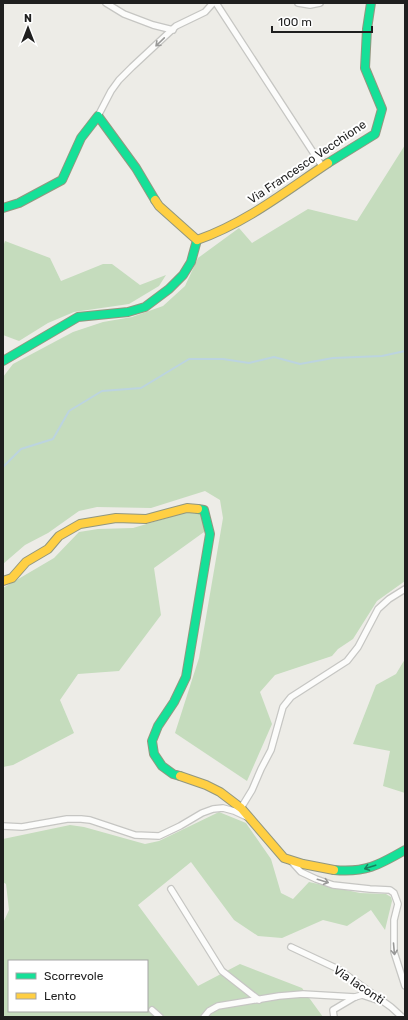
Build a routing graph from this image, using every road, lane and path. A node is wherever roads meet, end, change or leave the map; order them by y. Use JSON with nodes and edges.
{"nodes":[{"id":1,"x":106,"y":3,"type":"edge"},
{"id":2,"x":214,"y":3,"type":"edge"},
{"id":3,"x":298,"y":3,"type":"edge"},
{"id":4,"x":320,"y":3,"type":"edge"},
{"id":5,"x":371,"y":3,"type":"edge"},
{"id":6,"x":173,"y":30,"type":"junction"},
{"id":7,"x":98,"y":116,"type":"junction"},
{"id":8,"x":322,"y":166,"type":"junction"},
{"id":9,"x":3,"y":208,"type":"edge"},
{"id":10,"x":197,"y":240,"type":"junction"},
{"id":11,"x":3,"y":361,"type":"edge"},
{"id":12,"x":3,"y":581,"type":"edge"},
{"id":13,"x":405,"y":589,"type":"edge"},
{"id":14,"x":241,"y":808,"type":"junction"},
{"id":15,"x":250,"y":818,"type":"junction"},
{"id":16,"x":3,"y":826,"type":"edge"},
{"id":17,"x":405,"y":850,"type":"edge"},
{"id":18,"x":291,"y":861,"type":"junction"},
{"id":19,"x":171,"y":889,"type":"dead end"},
{"id":20,"x":291,"y":947,"type":"dead end"},
{"id":21,"x":404,"y":983,"type":"edge"},
{"id":22,"x":355,"y":996,"type":"junction"},
{"id":23,"x":259,"y":1000,"type":"junction"},
{"id":24,"x":382,"y":1001,"type":"junction"},
{"id":25,"x":152,"y":1010,"type":"dead end"},
{"id":26,"x":160,"y":1017,"type":"edge"},
{"id":27,"x":204,"y":1017,"type":"edge"},
{"id":28,"x":334,"y":1017,"type":"edge"},
{"id":29,"x":402,"y":1017,"type":"edge"}],
"edges":[{"from":1,"to":6,"type":"street"},
{"from":2,"to":6,"type":"street"},
{"from":2,"to":8,"type":"street"},
{"from":3,"to":4,"type":"street"},
{"from":5,"to":8,"type":"street","name":"Via Francesco Vecchione"},
{"from":6,"to":7,"type":"street","one_way":true},
{"from":7,"to":9,"type":"street"},
{"from":7,"to":10,"type":"street"},
{"from":8,"to":10,"type":"street","name":"Via Francesco Vecchione"},
{"from":10,"to":11,"type":"street"},
{"from":12,"to":14,"type":"street"},
{"from":13,"to":14,"type":"street"},
{"from":14,"to":15,"type":"street"},
{"from":15,"to":16,"type":"street"},
{"from":15,"to":18,"type":"street"},
{"from":17,"to":18,"type":"street","one_way":true},
{"from":18,"to":21,"type":"street","one_way":true},
{"from":19,"to":23,"type":"street"},
{"from":20,"to":24,"type":"street","name":"Via Iaconti"},
{"from":22,"to":23,"type":"street"},
{"from":22,"to":24,"type":"street"},
{"from":22,"to":28,"type":"street"},
{"from":23,"to":27,"type":"street"},
{"from":24,"to":29,"type":"street","name":"Via Iaconti"},
{"from":25,"to":26,"type":"street"}]}
